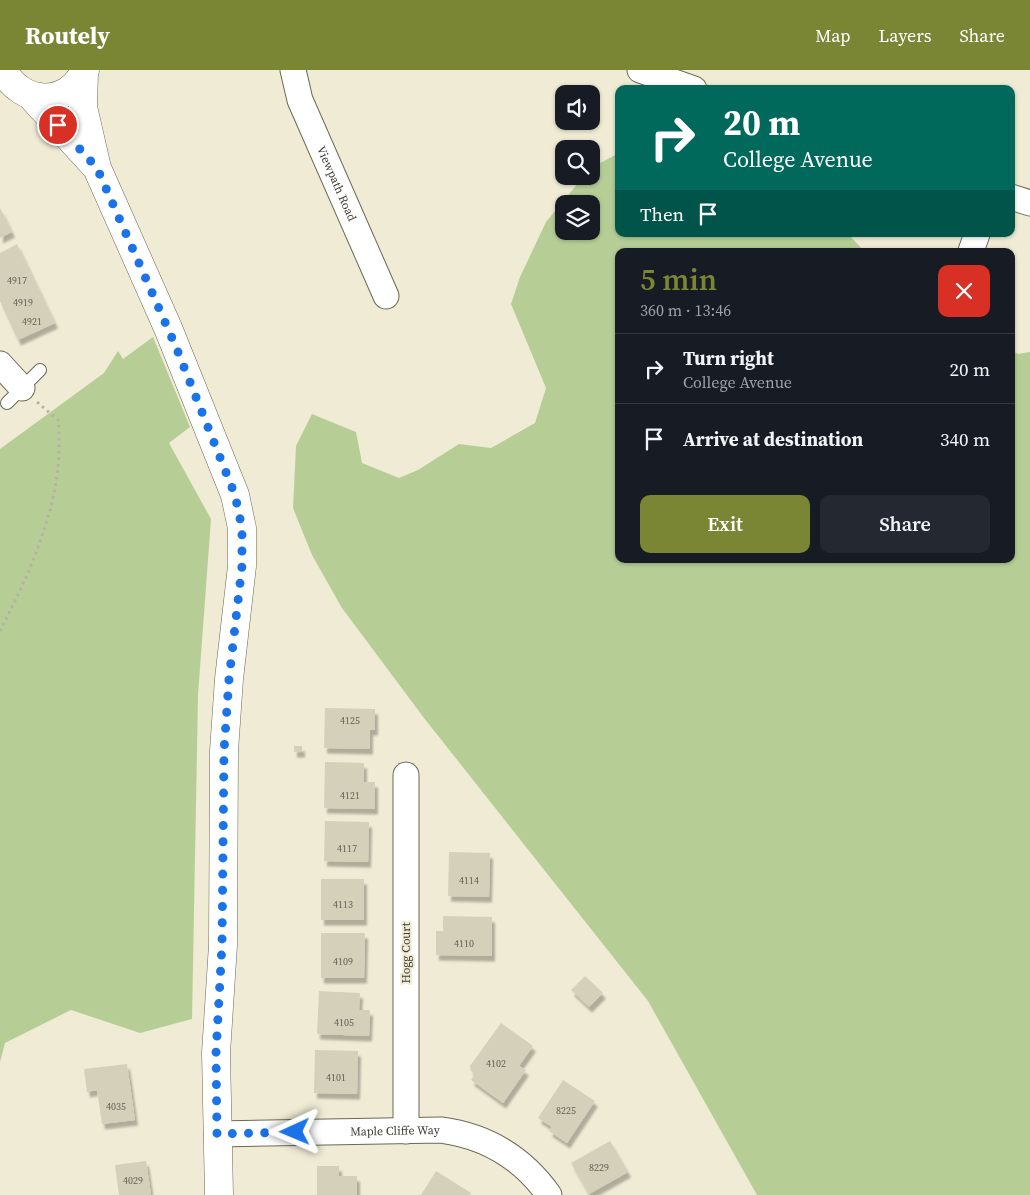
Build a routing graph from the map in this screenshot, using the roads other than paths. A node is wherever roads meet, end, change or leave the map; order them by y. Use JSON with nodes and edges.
{"nodes":[{"id":1,"x":293,"y":70,"type":"edge"},
{"id":2,"x":640,"y":70,"type":"edge"},
{"id":3,"x":85,"y":71,"type":"edge"},
{"id":4,"x":3,"y":74,"type":"edge"},
{"id":5,"x":683,"y":85,"type":"edge"},
{"id":6,"x":32,"y":97,"type":"junction"},
{"id":7,"x":97,"y":168,"type":"junction"},
{"id":8,"x":1015,"y":197,"type":"edge"},
{"id":9,"x":1030,"y":203,"type":"edge"},
{"id":10,"x":386,"y":296,"type":"dead end"},
{"id":11,"x":0,"y":364,"type":"edge"},
{"id":12,"x":40,"y":370,"type":"dead end"},
{"id":13,"x":14,"y":395,"type":"joint"},
{"id":14,"x":413,"y":789,"type":"dead end"},
{"id":15,"x":406,"y":1131,"type":"junction"},
{"id":16,"x":217,"y":1134,"type":"junction"},
{"id":17,"x":219,"y":1195,"type":"edge"},
{"id":18,"x":549,"y":1195,"type":"edge"}],
"edges":[{"from":1,"to":10,"type":"street","name":"Viewpath Road"},
{"from":2,"to":5,"type":"street"},
{"from":3,"to":6,"type":"street"},
{"from":3,"to":7,"type":"street"},
{"from":4,"to":6,"type":"street"},
{"from":6,"to":7,"type":"street"},
{"from":7,"to":16,"type":"street"},
{"from":8,"to":9,"type":"street"},
{"from":11,"to":13,"type":"street"},
{"from":12,"to":13,"type":"lane"},
{"from":14,"to":15,"type":"street","name":"Hogg Court"},
{"from":15,"to":16,"type":"street","name":"Maple Cliffe Way"},
{"from":15,"to":18,"type":"street","name":"Maple Cliffe Way"},
{"from":16,"to":17,"type":"street"}]}
